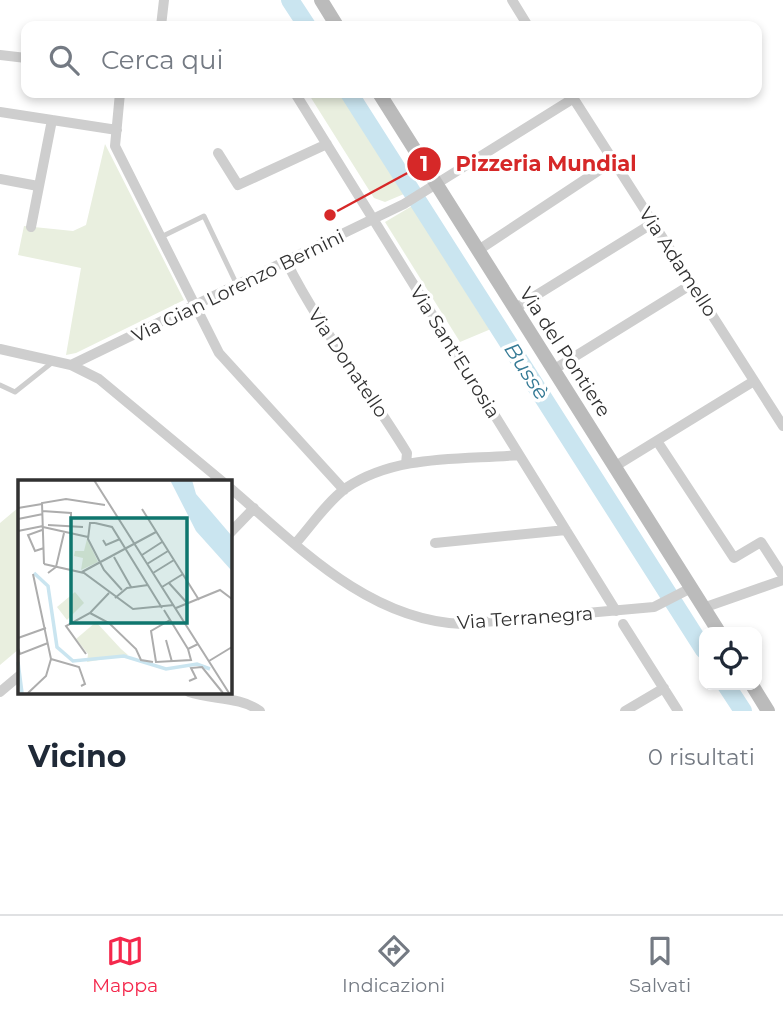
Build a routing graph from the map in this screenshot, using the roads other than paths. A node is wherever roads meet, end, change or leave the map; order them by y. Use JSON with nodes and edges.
{"nodes":[{"id":1,"x":164,"y":0,"type":"edge"},
{"id":2,"x":321,"y":0,"type":"edge"},
{"id":3,"x":512,"y":0,"type":"edge"},
{"id":4,"x":162,"y":21,"type":"edge"},
{"id":5,"x":334,"y":21,"type":"edge"},
{"id":6,"x":525,"y":21,"type":"edge"},
{"id":7,"x":0,"y":55,"type":"edge"},
{"id":8,"x":21,"y":57,"type":"edge"},
{"id":9,"x":120,"y":98,"type":"edge"},
{"id":10,"x":298,"y":98,"type":"edge"},
{"id":11,"x":382,"y":98,"type":"edge"},
{"id":12,"x":568,"y":98,"type":"edge"},
{"id":13,"x":574,"y":98,"type":"edge"},
{"id":14,"x":0,"y":112,"type":"edge"},
{"id":15,"x":51,"y":120,"type":"junction"},
{"id":16,"x":117,"y":130,"type":"junction"},
{"id":17,"x":327,"y":144,"type":"junction"},
{"id":18,"x":218,"y":153,"type":"dead end"},
{"id":19,"x":613,"y":161,"type":"junction"},
{"id":20,"x":0,"y":179,"type":"edge"},
{"id":21,"x":38,"y":186,"type":"junction"},
{"id":22,"x":434,"y":187,"type":"junction"},
{"id":23,"x":404,"y":205,"type":"joint"},
{"id":24,"x":373,"y":221,"type":"junction"},
{"id":25,"x":653,"y":223,"type":"junction"},
{"id":26,"x":31,"y":227,"type":"dead end"},
{"id":27,"x":163,"y":236,"type":"junction"},
{"id":28,"x":477,"y":251,"type":"junction"},
{"id":29,"x":286,"y":261,"type":"junction"},
{"id":30,"x":692,"y":284,"type":"junction"},
{"id":31,"x":237,"y":285,"type":"junction"},
{"id":32,"x":197,"y":305,"type":"junction"},
{"id":33,"x":514,"y":309,"type":"junction"},
{"id":34,"x":0,"y":349,"type":"edge"},
{"id":35,"x":54,"y":361,"type":"junction"},
{"id":36,"x":71,"y":365,"type":"junction"},
{"id":37,"x":553,"y":370,"type":"junction"},
{"id":38,"x":754,"y":381,"type":"junction"},
{"id":39,"x":0,"y":385,"type":"edge"},
{"id":40,"x":783,"y":426,"type":"edge"},
{"id":41,"x":657,"y":441,"type":"junction"},
{"id":42,"x":519,"y":455,"type":"junction"},
{"id":43,"x":406,"y":464,"type":"junction"},
{"id":44,"x":614,"y":467,"type":"junction"},
{"id":45,"x":221,"y":480,"type":"edge"},
{"id":46,"x":231,"y":489,"type":"edge"},
{"id":47,"x":344,"y":490,"type":"junction"},
{"id":48,"x":254,"y":508,"type":"junction"},
{"id":49,"x":566,"y":530,"type":"junction"},
{"id":50,"x":231,"y":532,"type":"edge"},
{"id":51,"x":435,"y":543,"type":"dead end"},
{"id":52,"x":295,"y":544,"type":"junction"},
{"id":53,"x":783,"y":578,"type":"edge"},
{"id":54,"x":687,"y":590,"type":"junction"},
{"id":55,"x":704,"y":608,"type":"junction"},
{"id":56,"x":616,"y":611,"type":"junction"},
{"id":57,"x":623,"y":624,"type":"dead end"},
{"id":58,"x":716,"y":627,"type":"edge"},
{"id":59,"x":18,"y":677,"type":"edge"},
{"id":60,"x":664,"y":688,"type":"junction"},
{"id":61,"x":755,"y":690,"type":"edge"},
{"id":62,"x":0,"y":692,"type":"edge"},
{"id":63,"x":194,"y":694,"type":"edge"},
{"id":64,"x":260,"y":711,"type":"edge"},
{"id":65,"x":625,"y":711,"type":"edge"},
{"id":66,"x":678,"y":711,"type":"edge"},
{"id":67,"x":768,"y":711,"type":"edge"}],
"edges":[{"from":1,"to":4,"type":"street"},
{"from":2,"to":5,"type":"main road"},
{"from":3,"to":6,"type":"street"},
{"from":7,"to":8,"type":"street"},
{"from":9,"to":16,"type":"street"},
{"from":10,"to":17,"type":"street","name":"Via Sant'Eurosia"},
{"from":11,"to":22,"type":"main road","name":"Via del Pontiere"},
{"from":12,"to":22,"type":"street","name":"Via Adamello"},
{"from":13,"to":19,"type":"street","name":"Via Adamello"},
{"from":14,"to":15,"type":"street"},
{"from":15,"to":16,"type":"street"},
{"from":15,"to":21,"type":"street"},
{"from":16,"to":27,"type":"street"},
{"from":17,"to":18,"type":"street"},
{"from":17,"to":24,"type":"street","name":"Via Sant'Eurosia"},
{"from":19,"to":25,"type":"street","name":"Via Adamello"},
{"from":19,"to":28,"type":"street"},
{"from":20,"to":21,"type":"street"},
{"from":21,"to":26,"type":"street"},
{"from":22,"to":23,"type":"street","name":"Via Adamello"},
{"from":22,"to":28,"type":"main road","name":"Via del Pontiere"},
{"from":23,"to":24,"type":"street","name":"Via Gian Lorenzo Bernini"},
{"from":24,"to":29,"type":"street","name":"Via Gian Lorenzo Bernini"},
{"from":24,"to":42,"type":"street","name":"Via Sant'Eurosia"},
{"from":25,"to":30,"type":"street","name":"Via Adamello"},
{"from":25,"to":33,"type":"street"},
{"from":27,"to":31,"type":"lane"},
{"from":27,"to":32,"type":"street"},
{"from":28,"to":33,"type":"main road","name":"Via del Pontiere"},
{"from":29,"to":31,"type":"street","name":"Via Gian Lorenzo Bernini"},
{"from":29,"to":43,"type":"street","name":"Via Donatello"},
{"from":30,"to":37,"type":"street"},
{"from":30,"to":38,"type":"street","name":"Via Adamello"},
{"from":31,"to":32,"type":"street","name":"Via Gian Lorenzo Bernini"},
{"from":32,"to":36,"type":"street","name":"Via Gian Lorenzo Bernini"},
{"from":32,"to":47,"type":"street"},
{"from":33,"to":37,"type":"main road","name":"Via del Pontiere"},
{"from":34,"to":35,"type":"street"},
{"from":35,"to":36,"type":"street"},
{"from":35,"to":39,"type":"lane"},
{"from":36,"to":45,"type":"street"},
{"from":37,"to":44,"type":"main road","name":"Via del Pontiere"},
{"from":38,"to":40,"type":"street","name":"Via Adamello"},
{"from":38,"to":41,"type":"street"},
{"from":41,"to":44,"type":"street"},
{"from":41,"to":53,"type":"street"},
{"from":42,"to":43,"type":"street"},
{"from":42,"to":49,"type":"street","name":"Via Sant'Eurosia"},
{"from":43,"to":47,"type":"street"},
{"from":44,"to":54,"type":"main road","name":"Via del Pontiere"},
{"from":46,"to":48,"type":"street","name":"Via Terranegra"},
{"from":47,"to":52,"type":"street"},
{"from":48,"to":50,"type":"street"},
{"from":48,"to":52,"type":"street","name":"Via Terranegra"},
{"from":49,"to":51,"type":"street"},
{"from":49,"to":56,"type":"street","name":"Via Sant'Eurosia"},
{"from":52,"to":56,"type":"street","name":"Via Terranegra"},
{"from":53,"to":55,"type":"street"},
{"from":54,"to":55,"type":"main road","name":"Via del Pontiere"},
{"from":54,"to":56,"type":"street","name":"Via Terranegra"},
{"from":55,"to":58,"type":"main road","name":"Via del Pontiere"},
{"from":57,"to":60,"type":"street"},
{"from":59,"to":62,"type":"street"},
{"from":60,"to":65,"type":"street"},
{"from":60,"to":66,"type":"street"},
{"from":61,"to":67,"type":"main road"},
{"from":63,"to":64,"type":"street"}]}
